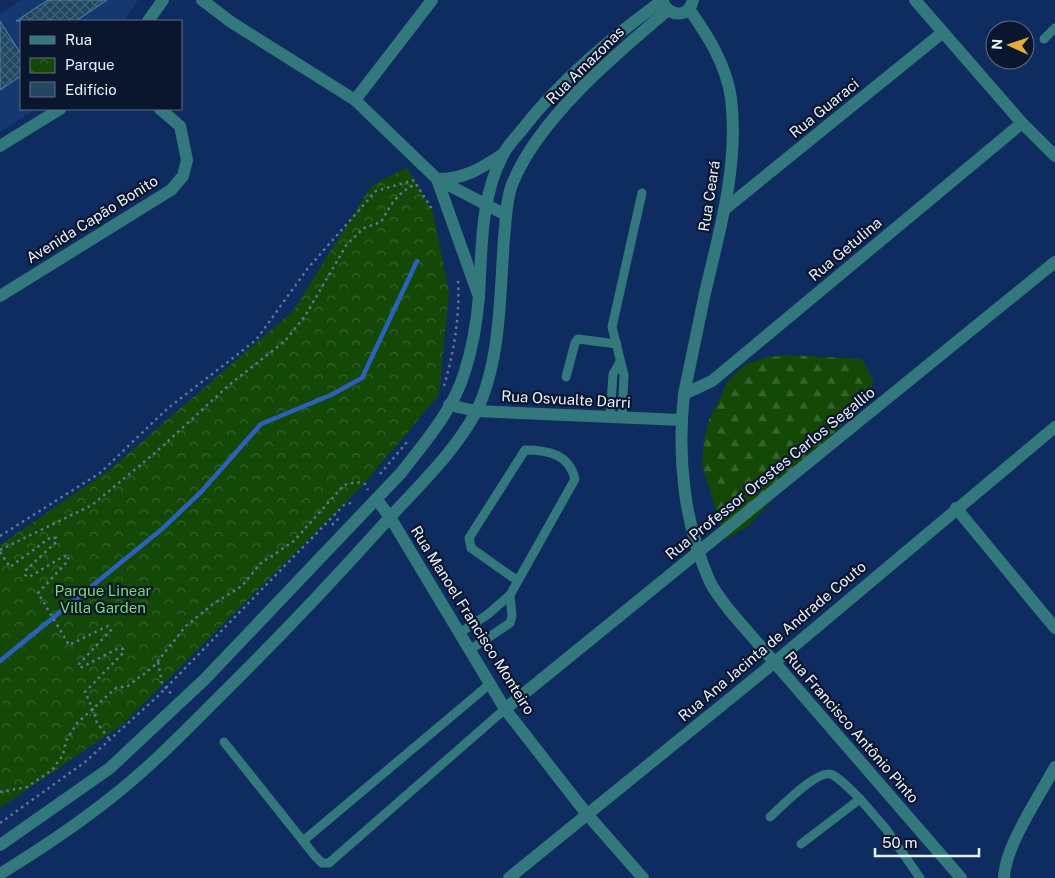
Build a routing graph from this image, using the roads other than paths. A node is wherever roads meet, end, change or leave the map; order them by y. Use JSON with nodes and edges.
{"nodes":[{"id":1,"x":163,"y":0,"type":"edge"},
{"id":2,"x":202,"y":0,"type":"edge"},
{"id":3,"x":915,"y":0,"type":"edge"},
{"id":4,"x":429,"y":1,"type":"edge"},
{"id":5,"x":665,"y":4,"type":"edge"},
{"id":6,"x":691,"y":4,"type":"edge"},
{"id":7,"x":149,"y":20,"type":"edge"},
{"id":8,"x":1055,"y":28,"type":"edge"},
{"id":9,"x":942,"y":32,"type":"junction"},
{"id":10,"x":1044,"y":39,"type":"dead end"},
{"id":11,"x":355,"y":100,"type":"junction"},
{"id":12,"x":58,"y":110,"type":"edge"},
{"id":13,"x":161,"y":110,"type":"edge"},
{"id":14,"x":1022,"y":123,"type":"junction"},
{"id":15,"x":0,"y":146,"type":"edge"},
{"id":16,"x":503,"y":154,"type":"junction"},
{"id":17,"x":1055,"y":156,"type":"edge"},
{"id":18,"x":437,"y":179,"type":"junction"},
{"id":19,"x":642,"y":193,"type":"dead end"},
{"id":20,"x":487,"y":205,"type":"junction"},
{"id":21,"x":726,"y":208,"type":"junction"},
{"id":22,"x":506,"y":216,"type":"junction"},
{"id":23,"x":1055,"y":262,"type":"edge"},
{"id":24,"x":0,"y":296,"type":"edge"},
{"id":25,"x":479,"y":297,"type":"junction"},
{"id":26,"x":617,"y":344,"type":"junction"},
{"id":27,"x":566,"y":377,"type":"dead end"},
{"id":28,"x":684,"y":394,"type":"junction"},
{"id":29,"x":449,"y":405,"type":"junction"},
{"id":30,"x":476,"y":410,"type":"junction"},
{"id":31,"x":616,"y":418,"type":"junction"},
{"id":32,"x":681,"y":420,"type":"junction"},
{"id":33,"x":1055,"y":427,"type":"edge"},
{"id":34,"x":372,"y":497,"type":"junction"},
{"id":35,"x":956,"y":508,"type":"junction"},
{"id":36,"x":390,"y":517,"type":"junction"},
{"id":37,"x":698,"y":551,"type":"junction"},
{"id":38,"x":518,"y":581,"type":"junction"},
{"id":39,"x":510,"y":595,"type":"junction"},
{"id":40,"x":1055,"y":628,"type":"edge"},
{"id":41,"x":461,"y":632,"type":"junction"},
{"id":42,"x":471,"y":649,"type":"junction"},
{"id":43,"x":774,"y":662,"type":"junction"},
{"id":44,"x":490,"y":682,"type":"junction"},
{"id":45,"x":505,"y":709,"type":"junction"},
{"id":46,"x":224,"y":742,"type":"dead end"},
{"id":47,"x":1055,"y":768,"type":"edge"},
{"id":48,"x":860,"y":799,"type":"junction"},
{"id":49,"x":586,"y":813,"type":"junction"},
{"id":50,"x":770,"y":817,"type":"dead end"},
{"id":51,"x":302,"y":841,"type":"junction"},
{"id":52,"x":800,"y":844,"type":"dead end"},
{"id":53,"x":0,"y":845,"type":"edge"},
{"id":54,"x":0,"y":874,"type":"edge"},
{"id":55,"x":509,"y":878,"type":"edge"},
{"id":56,"x":643,"y":878,"type":"edge"},
{"id":57,"x":920,"y":878,"type":"edge"},
{"id":58,"x":961,"y":878,"type":"edge"},
{"id":59,"x":1004,"y":878,"type":"edge"}],
"edges":[{"from":1,"to":7,"type":"street"},
{"from":2,"to":11,"type":"street"},
{"from":3,"to":9,"type":"street"},
{"from":4,"to":11,"type":"street"},
{"from":5,"to":6,"type":"street"},
{"from":5,"to":16,"type":"street","name":"Rua Amazonas"},
{"from":5,"to":22,"type":"street","name":"Rua Amazonas"},
{"from":6,"to":21,"type":"street","name":"Rua Ceará"},
{"from":8,"to":10,"type":"lane"},
{"from":9,"to":14,"type":"street"},
{"from":9,"to":21,"type":"street","name":"Rua Guaraci"},
{"from":11,"to":18,"type":"street"},
{"from":12,"to":15,"type":"street"},
{"from":13,"to":24,"type":"street","name":"Avenida Capão Bonito"},
{"from":14,"to":17,"type":"street"},
{"from":14,"to":28,"type":"street","name":"Rua Getulina"},
{"from":16,"to":18,"type":"street"},
{"from":16,"to":20,"type":"street"},
{"from":18,"to":20,"type":"street"},
{"from":18,"to":25,"type":"street"},
{"from":19,"to":26,"type":"lane"},
{"from":20,"to":22,"type":"street"},
{"from":20,"to":25,"type":"street"},
{"from":21,"to":28,"type":"street","name":"Rua Ceará"},
{"from":22,"to":30,"type":"street","name":"Rua Amazonas"},
{"from":23,"to":37,"type":"street","name":"Rua Professor Orestes Carlos Segallio"},
{"from":25,"to":29,"type":"street"},
{"from":26,"to":27,"type":"lane"},
{"from":26,"to":31,"type":"lane"},
{"from":28,"to":32,"type":"street","name":"Rua Francisco Antônio Pinto"},
{"from":29,"to":30,"type":"street","name":"Rua Osvualte Darri"},
{"from":29,"to":34,"type":"street"},
{"from":30,"to":31,"type":"street","name":"Rua Osvualte Darri"},
{"from":30,"to":36,"type":"street","name":"Rua Amazonas"},
{"from":31,"to":32,"type":"street","name":"Rua Osvualte Darri"},
{"from":32,"to":37,"type":"street","name":"Rua Francisco Antônio Pinto"},
{"from":33,"to":35,"type":"street","name":"Rua Ana Jacinta de Andrade Couto"},
{"from":34,"to":36,"type":"street","name":"Rua Manoel Francisco Monteiro"},
{"from":34,"to":53,"type":"street"},
{"from":35,"to":40,"type":"street"},
{"from":35,"to":43,"type":"street","name":"Rua Ana Jacinta de Andrade Couto"},
{"from":36,"to":41,"type":"street","name":"Rua Manoel Francisco Monteiro"},
{"from":36,"to":54,"type":"street","name":"Rua Amazonas"},
{"from":37,"to":43,"type":"street","name":"Rua Francisco Antônio Pinto"},
{"from":37,"to":45,"type":"street","name":"Rua Professor Orestes Carlos Segallio"},
{"from":38,"to":38,"type":"lane"},
{"from":38,"to":39,"type":"lane"},
{"from":39,"to":41,"type":"lane"},
{"from":39,"to":42,"type":"lane"},
{"from":41,"to":42,"type":"street","name":"Rua Manoel Francisco Monteiro"},
{"from":42,"to":44,"type":"street","name":"Rua Manoel Francisco Monteiro"},
{"from":43,"to":49,"type":"street","name":"Rua Ana Jacinta de Andrade Couto"},
{"from":43,"to":58,"type":"street","name":"Rua Francisco Antônio Pinto"},
{"from":44,"to":45,"type":"street","name":"Rua Manoel Francisco Monteiro"},
{"from":44,"to":51,"type":"lane"},
{"from":45,"to":49,"type":"street","name":"Rua Manoel Francisco Monteiro"},
{"from":45,"to":51,"type":"lane"},
{"from":46,"to":51,"type":"lane"},
{"from":47,"to":59,"type":"street"},
{"from":48,"to":50,"type":"lane"},
{"from":48,"to":52,"type":"lane"},
{"from":48,"to":57,"type":"lane"},
{"from":49,"to":55,"type":"street","name":"Rua Ana Jacinta de Andrade Couto"},
{"from":49,"to":56,"type":"street","name":"Rua Manoel Francisco Monteiro"}]}
